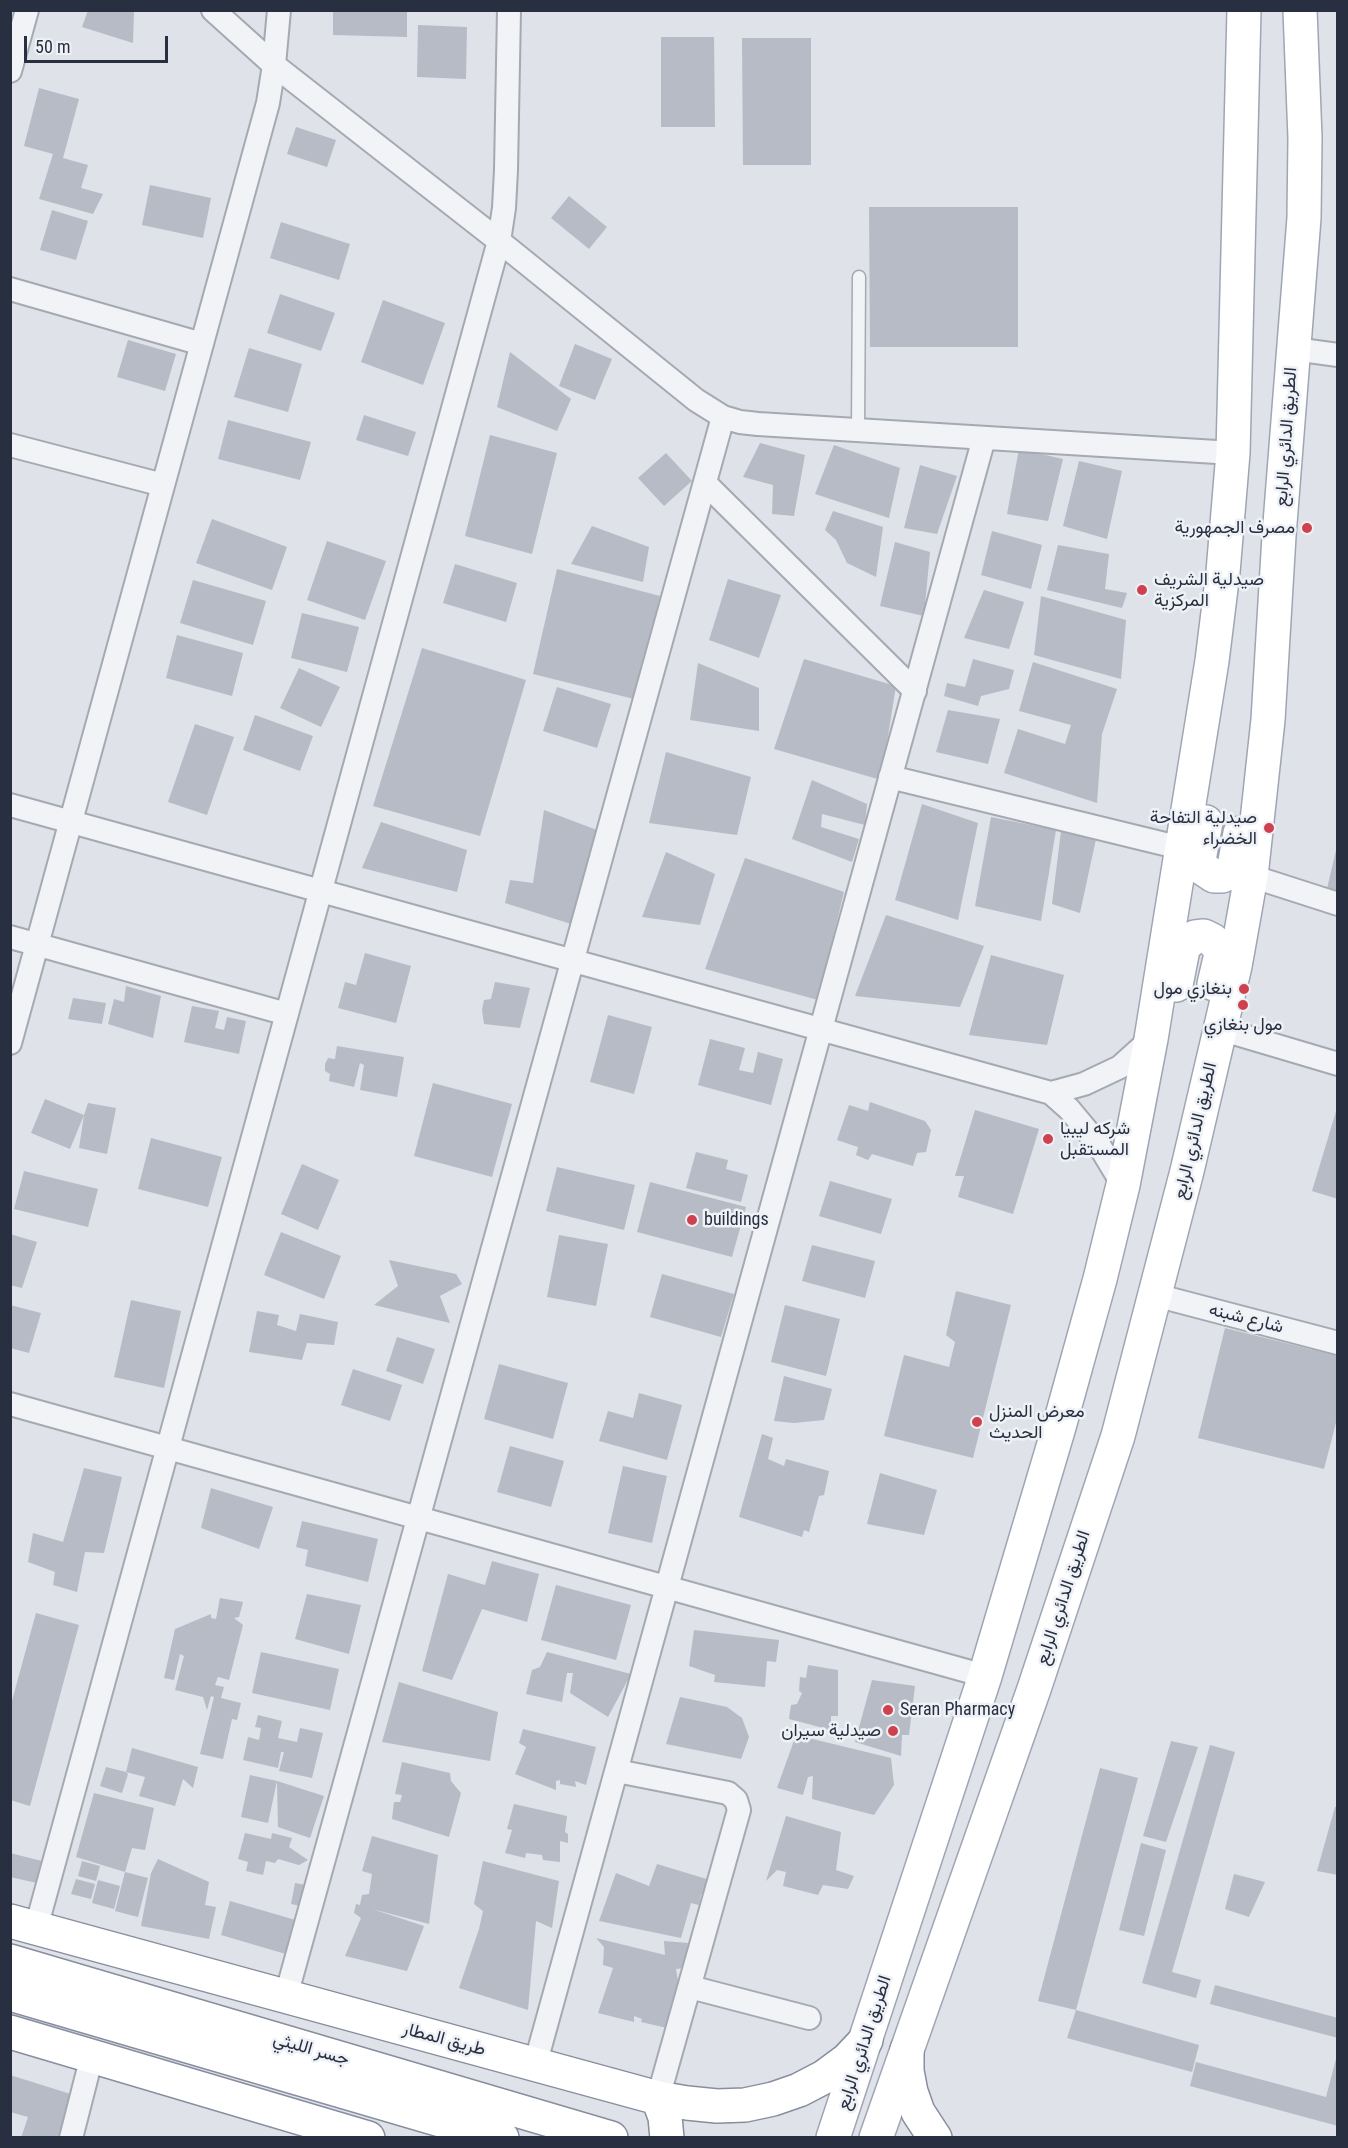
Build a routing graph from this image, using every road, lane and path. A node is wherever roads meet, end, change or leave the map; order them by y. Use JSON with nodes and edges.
{"nodes":[{"id":1,"x":27,"y":10,"type":"edge"},
{"id":2,"x":213,"y":10,"type":"edge"},
{"id":3,"x":279,"y":10,"type":"edge"},
{"id":4,"x":509,"y":10,"type":"edge"},
{"id":5,"x":1244,"y":10,"type":"edge"},
{"id":6,"x":1300,"y":10,"type":"edge"},
{"id":7,"x":274,"y":65,"type":"junction"},
{"id":8,"x":10,"y":71,"type":"edge"},
{"id":9,"x":499,"y":241,"type":"junction"},
{"id":10,"x":859,"y":277,"type":"dead end"},
{"id":11,"x":10,"y":290,"type":"edge"},
{"id":12,"x":202,"y":344,"type":"junction"},
{"id":13,"x":1294,"y":349,"type":"junction"},
{"id":14,"x":1338,"y":355,"type":"edge"},
{"id":15,"x":723,"y":417,"type":"junction"},
{"id":16,"x":858,"y":429,"type":"junction"},
{"id":17,"x":984,"y":438,"type":"junction"},
{"id":18,"x":10,"y":445,"type":"edge"},
{"id":19,"x":1233,"y":453,"type":"junction"},
{"id":20,"x":705,"y":483,"type":"junction"},
{"id":21,"x":163,"y":485,"type":"junction"},
{"id":22,"x":1218,"y":614,"type":"junction"},
{"id":23,"x":915,"y":691,"type":"junction"},
{"id":24,"x":1266,"y":732,"type":"junction"},
{"id":25,"x":891,"y":777,"type":"junction"},
{"id":26,"x":10,"y":805,"type":"edge"},
{"id":27,"x":71,"y":822,"type":"junction"},
{"id":28,"x":1181,"y":848,"type":"junction"},
{"id":29,"x":1251,"y":876,"type":"junction"},
{"id":30,"x":321,"y":891,"type":"junction"},
{"id":31,"x":1338,"y":904,"type":"edge"},
{"id":32,"x":10,"y":937,"type":"edge"},
{"id":33,"x":38,"y":944,"type":"junction"},
{"id":34,"x":573,"y":960,"type":"junction"},
{"id":35,"x":287,"y":1014,"type":"junction"},
{"id":36,"x":821,"y":1029,"type":"junction"},
{"id":37,"x":1220,"y":1029,"type":"junction"},
{"id":38,"x":1151,"y":1039,"type":"junction"},
{"id":39,"x":10,"y":1043,"type":"edge"},
{"id":40,"x":1338,"y":1064,"type":"edge"},
{"id":41,"x":1051,"y":1093,"type":"junction"},
{"id":42,"x":1133,"y":1131,"type":"junction"},
{"id":43,"x":1187,"y":1171,"type":"junction"},
{"id":44,"x":1122,"y":1185,"type":"junction"},
{"id":45,"x":1155,"y":1295,"type":"junction"},
{"id":46,"x":1338,"y":1343,"type":"edge"},
{"id":47,"x":10,"y":1404,"type":"edge"},
{"id":48,"x":168,"y":1448,"type":"junction"},
{"id":49,"x":418,"y":1518,"type":"junction"},
{"id":50,"x":667,"y":1587,"type":"junction"},
{"id":51,"x":985,"y":1676,"type":"junction"},
{"id":52,"x":616,"y":1771,"type":"junction"},
{"id":53,"x":23,"y":1924,"type":"edge"},
{"id":54,"x":10,"y":1961,"type":"edge"},
{"id":55,"x":690,"y":1987,"type":"junction"},
{"id":56,"x":10,"y":1995,"type":"edge"},
{"id":57,"x":286,"y":1996,"type":"junction"},
{"id":58,"x":809,"y":2018,"type":"dead end"},
{"id":59,"x":10,"y":2032,"type":"edge"},
{"id":60,"x":866,"y":2040,"type":"junction"},
{"id":61,"x":907,"y":2050,"type":"junction"},
{"id":62,"x":92,"y":2056,"type":"junction"},
{"id":63,"x":536,"y":2065,"type":"junction"},
{"id":64,"x":658,"y":2098,"type":"junction"},
{"id":65,"x":360,"y":2136,"type":"edge"},
{"id":66,"x":71,"y":2138,"type":"edge"},
{"id":67,"x":502,"y":2138,"type":"edge"},
{"id":68,"x":611,"y":2138,"type":"edge"},
{"id":69,"x":667,"y":2138,"type":"edge"},
{"id":70,"x":833,"y":2138,"type":"edge"},
{"id":71,"x":876,"y":2138,"type":"edge"},
{"id":72,"x":935,"y":2138,"type":"edge"}],
"edges":[{"from":1,"to":8,"type":"street"},
{"from":2,"to":7,"type":"street"},
{"from":3,"to":7,"type":"street"},
{"from":4,"to":9,"type":"street"},
{"from":5,"to":19,"type":"main road","name":"الطريق الدائري الرابع"},
{"from":6,"to":13,"type":"main road","name":"الطريق الدائري الرابع"},
{"from":7,"to":9,"type":"street"},
{"from":7,"to":12,"type":"street"},
{"from":9,"to":15,"type":"street"},
{"from":9,"to":30,"type":"street"},
{"from":10,"to":16,"type":"lane"},
{"from":11,"to":12,"type":"street"},
{"from":12,"to":21,"type":"street"},
{"from":13,"to":14,"type":"street"},
{"from":13,"to":24,"type":"main road","name":"الطريق الدائري الرابع"},
{"from":15,"to":16,"type":"street"},
{"from":15,"to":20,"type":"street"},
{"from":16,"to":17,"type":"street"},
{"from":17,"to":19,"type":"street"},
{"from":17,"to":23,"type":"street"},
{"from":18,"to":21,"type":"street"},
{"from":19,"to":22,"type":"main road","name":"الطريق الدائري الرابع"},
{"from":20,"to":23,"type":"street"},
{"from":20,"to":34,"type":"street"},
{"from":21,"to":27,"type":"street"},
{"from":22,"to":24,"type":"main road"},
{"from":22,"to":28,"type":"main road","name":"الطريق الدائري الرابع"},
{"from":23,"to":25,"type":"street"},
{"from":24,"to":29,"type":"main road","name":"الطريق الدائري الرابع"},
{"from":25,"to":28,"type":"street"},
{"from":25,"to":36,"type":"street"},
{"from":26,"to":27,"type":"street"},
{"from":27,"to":30,"type":"street"},
{"from":27,"to":33,"type":"street"},
{"from":28,"to":38,"type":"main road","name":"الطريق الدائري الرابع"},
{"from":29,"to":31,"type":"street"},
{"from":29,"to":37,"type":"main road","name":"الطريق الدائري الرابع"},
{"from":30,"to":34,"type":"street"},
{"from":30,"to":35,"type":"street"},
{"from":32,"to":33,"type":"street"},
{"from":33,"to":35,"type":"street"},
{"from":33,"to":39,"type":"street"},
{"from":34,"to":36,"type":"street"},
{"from":34,"to":49,"type":"street"},
{"from":35,"to":48,"type":"street"},
{"from":36,"to":41,"type":"street"},
{"from":36,"to":50,"type":"street"},
{"from":37,"to":40,"type":"street"},
{"from":37,"to":43,"type":"main road","name":"الطريق الدائري الرابع"},
{"from":38,"to":41,"type":"street"},
{"from":38,"to":42,"type":"main road","name":"الطريق الدائري الرابع"},
{"from":41,"to":44,"type":"street"},
{"from":42,"to":43,"type":"main road"},
{"from":42,"to":44,"type":"main road","name":"الطريق الدائري الرابع"},
{"from":43,"to":45,"type":"main road","name":"الطريق الدائري الرابع"},
{"from":44,"to":51,"type":"main road","name":"الطريق الدائري الرابع"},
{"from":45,"to":46,"type":"street","name":"شارع شبنه"},
{"from":45,"to":61,"type":"main road","name":"الطريق الدائري الرابع"},
{"from":47,"to":48,"type":"street"},
{"from":48,"to":49,"type":"street"},
{"from":48,"to":53,"type":"street"},
{"from":49,"to":50,"type":"street"},
{"from":49,"to":57,"type":"street"},
{"from":50,"to":51,"type":"street"},
{"from":50,"to":52,"type":"street"},
{"from":51,"to":60,"type":"main road","name":"الطريق الدائري الرابع"},
{"from":52,"to":55,"type":"street"},
{"from":52,"to":63,"type":"street"},
{"from":53,"to":57,"type":"main road","name":"طريق المطار"},
{"from":54,"to":68,"type":"main road","name":"جسر الليثي"},
{"from":55,"to":58,"type":"street"},
{"from":55,"to":64,"type":"street"},
{"from":56,"to":67,"type":"main road","name":"جسر الليثي"},
{"from":57,"to":63,"type":"main road","name":"طريق المطار"},
{"from":59,"to":62,"type":"main road"},
{"from":60,"to":64,"type":"main road","name":"طريق المطار"},
{"from":60,"to":70,"type":"main road","name":"الطريق الدائري الرابع"},
{"from":61,"to":71,"type":"main road","name":"الطريق الدائري الرابع"},
{"from":61,"to":72,"type":"main road"},
{"from":62,"to":65,"type":"main road"},
{"from":62,"to":66,"type":"street"},
{"from":63,"to":64,"type":"main road","name":"طريق المطار"},
{"from":64,"to":69,"type":"main road"}]}
